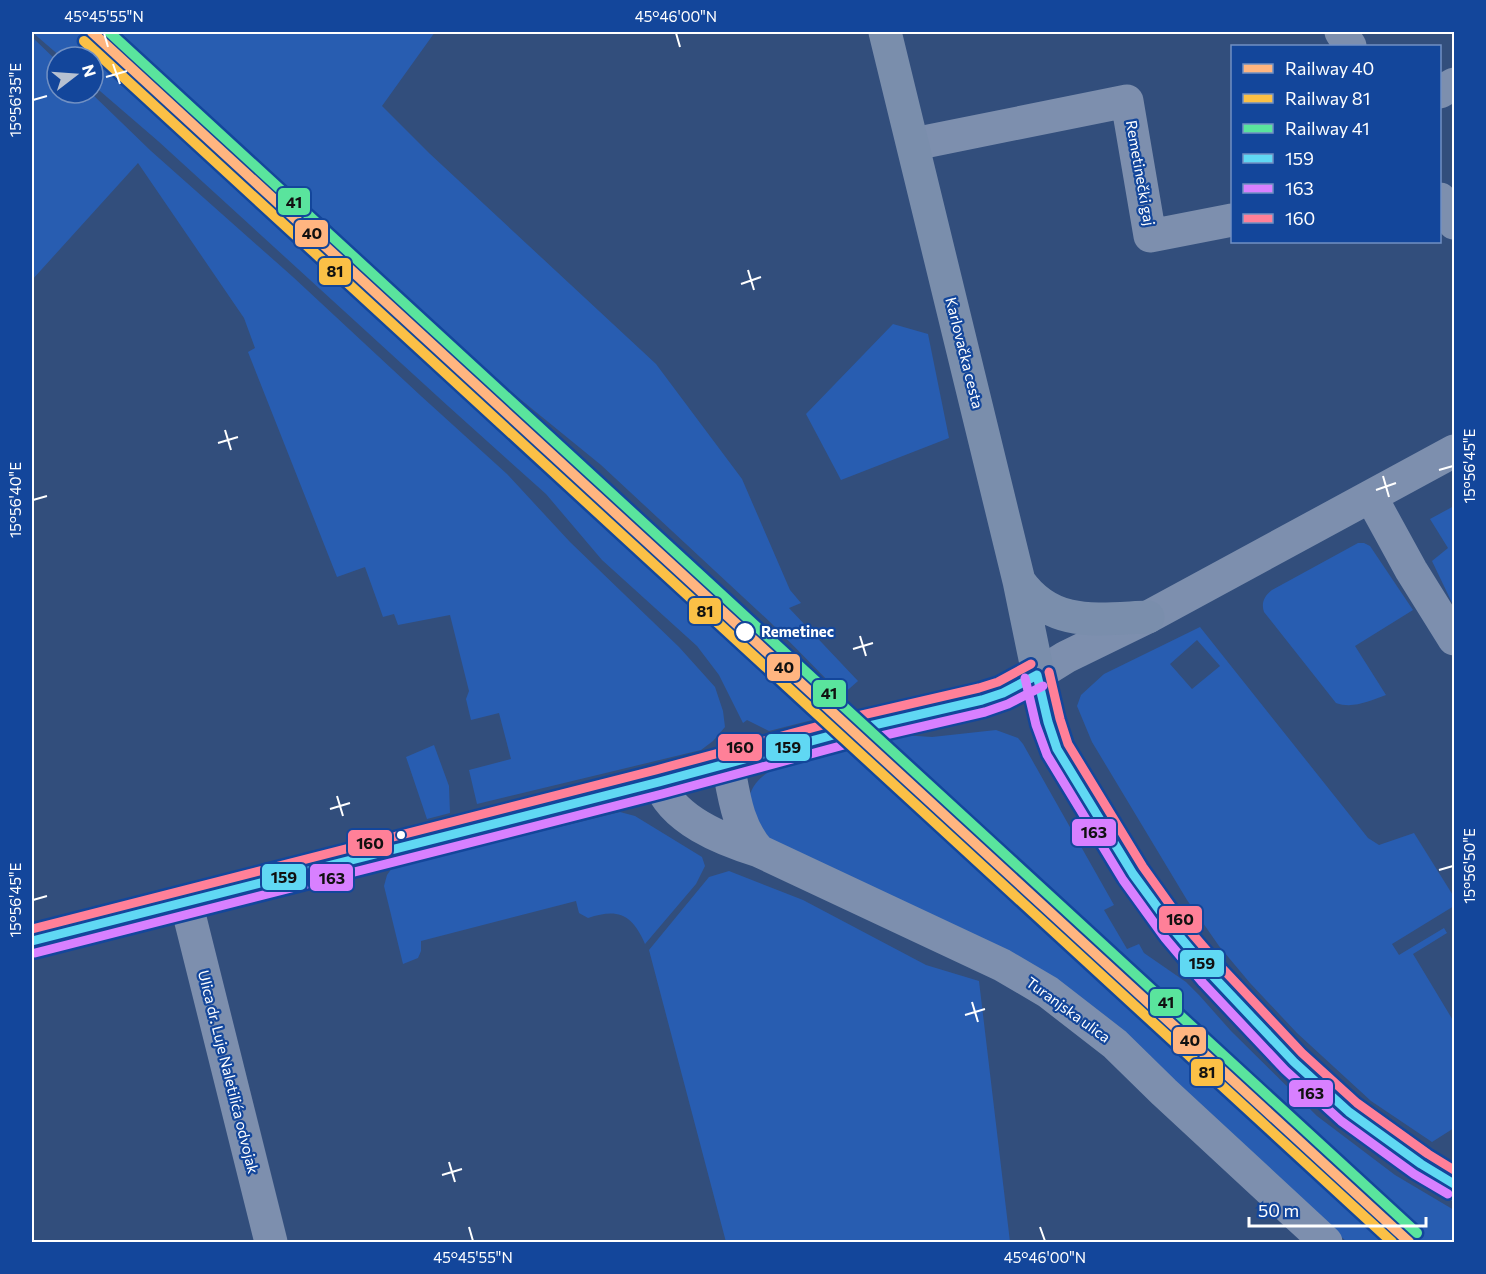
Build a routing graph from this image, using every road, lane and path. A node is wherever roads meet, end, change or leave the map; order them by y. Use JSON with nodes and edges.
{"nodes":[{"id":1,"x":885,"y":32,"type":"edge"},
{"id":2,"x":1341,"y":32,"type":"edge"},
{"id":3,"x":1349,"y":45,"type":"edge"},
{"id":4,"x":1455,"y":84,"type":"edge"},
{"id":5,"x":1441,"y":91,"type":"edge"},
{"id":6,"x":914,"y":144,"type":"junction"},
{"id":7,"x":1441,"y":201,"type":"edge"},
{"id":8,"x":1231,"y":220,"type":"edge"},
{"id":9,"x":1455,"y":223,"type":"edge"},
{"id":10,"x":1455,"y":451,"type":"edge"},
{"id":11,"x":1371,"y":497,"type":"junction"},
{"id":12,"x":1019,"y":581,"type":"junction"},
{"id":13,"x":1148,"y":617,"type":"junction"},
{"id":14,"x":1455,"y":639,"type":"edge"},
{"id":15,"x":1037,"y":675,"type":"junction"},
{"id":16,"x":728,"y":764,"type":"junction"},
{"id":17,"x":659,"y":782,"type":"junction"},
{"id":18,"x":759,"y":851,"type":"junction"},
{"id":19,"x":186,"y":902,"type":"junction"},
{"id":20,"x":32,"y":941,"type":"edge"},
{"id":21,"x":1455,"y":1184,"type":"edge"},
{"id":22,"x":270,"y":1242,"type":"edge"},
{"id":23,"x":1326,"y":1242,"type":"edge"}],
"edges":[{"from":1,"to":6,"type":"main road","name":"Karlovačka cesta"},
{"from":2,"to":3,"type":"street"},
{"from":4,"to":5,"type":"street"},
{"from":6,"to":8,"type":"street","name":"Remetinečki gaj"},
{"from":6,"to":12,"type":"main road","name":"Karlovačka cesta"},
{"from":7,"to":9,"type":"street"},
{"from":10,"to":11,"type":"street"},
{"from":11,"to":13,"type":"street"},
{"from":11,"to":14,"type":"street"},
{"from":12,"to":13,"type":"main road"},
{"from":12,"to":15,"type":"main road","name":"Karlovačka cesta"},
{"from":13,"to":15,"type":"street"},
{"from":15,"to":16,"type":"main road"},
{"from":15,"to":21,"type":"main road","name":"Karlovačka cesta"},
{"from":16,"to":17,"type":"main road"},
{"from":16,"to":18,"type":"street"},
{"from":17,"to":18,"type":"street","name":"Turanjska ulica"},
{"from":17,"to":19,"type":"main road"},
{"from":18,"to":23,"type":"street","name":"Turanjska ulica"},
{"from":19,"to":20,"type":"main road"},
{"from":19,"to":22,"type":"street","name":"Ulica dr. Luje Naletilića odvojak"}]}
